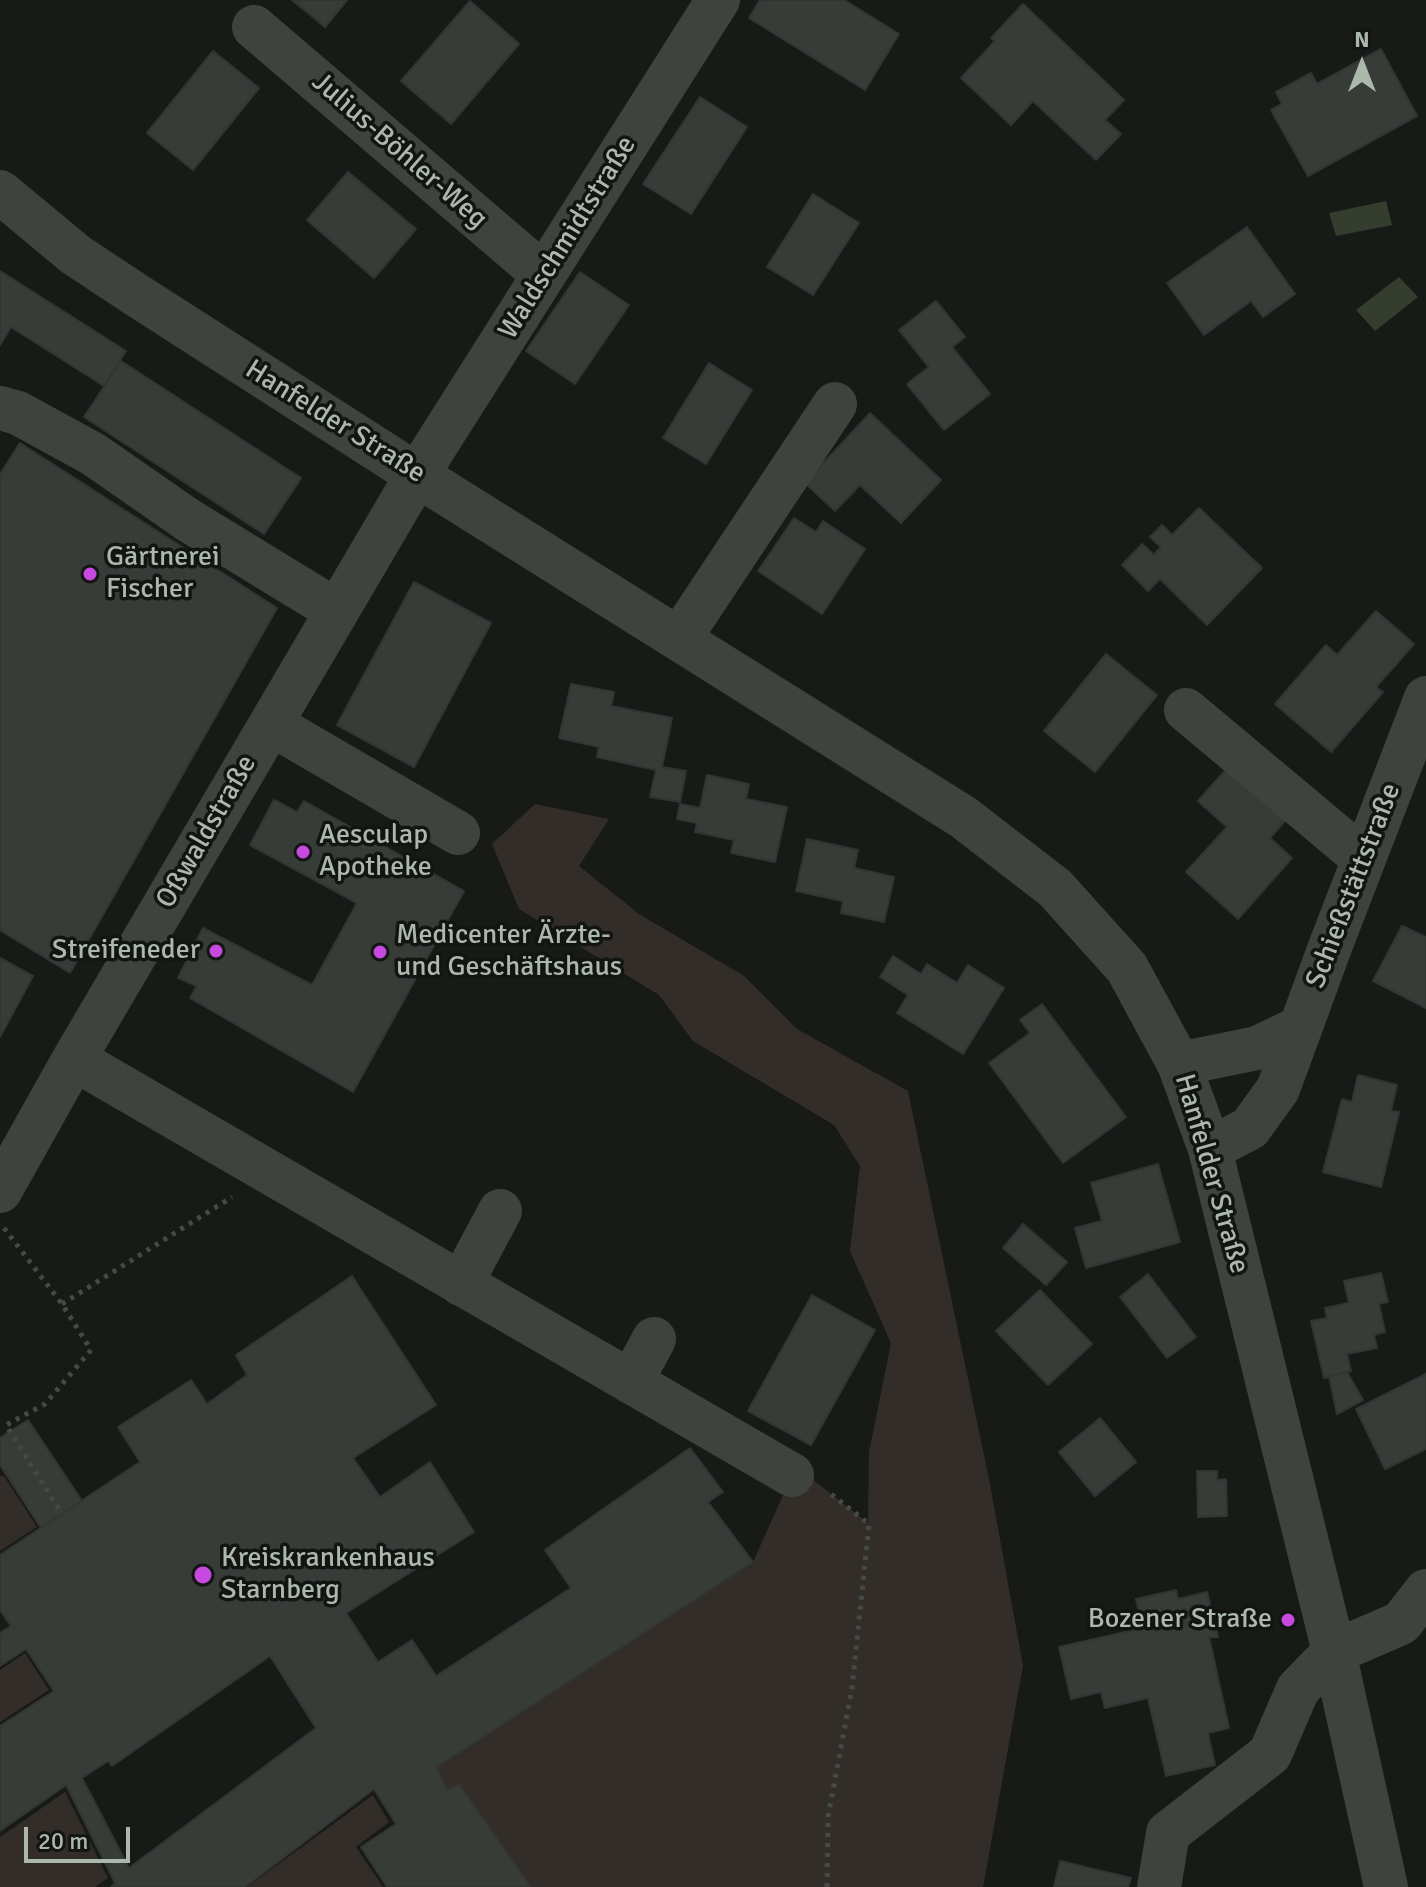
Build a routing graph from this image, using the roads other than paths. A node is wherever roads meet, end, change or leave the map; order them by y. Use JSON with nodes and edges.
{"nodes":[{"id":1,"x":718,"y":0,"type":"edge"},
{"id":2,"x":254,"y":27,"type":"dead end"},
{"id":3,"x":6,"y":208,"type":"edge"},
{"id":4,"x":544,"y":275,"type":"junction"},
{"id":5,"x":835,"y":404,"type":"dead end"},
{"id":6,"x":0,"y":408,"type":"edge"},
{"id":7,"x":417,"y":475,"type":"junction"},
{"id":8,"x":337,"y":611,"type":"junction"},
{"id":9,"x":679,"y":639,"type":"junction"},
{"id":10,"x":1426,"y":698,"type":"edge"},
{"id":11,"x":1186,"y":710,"type":"dead end"},
{"id":12,"x":271,"y":724,"type":"junction"},
{"id":13,"x":458,"y":833,"type":"dead end"},
{"id":14,"x":1364,"y":859,"type":"junction"},
{"id":15,"x":1299,"y":1028,"type":"junction"},
{"id":16,"x":74,"y":1059,"type":"junction"},
{"id":17,"x":1179,"y":1064,"type":"junction"},
{"id":18,"x":1210,"y":1149,"type":"junction"},
{"id":19,"x":4,"y":1176,"type":"edge"},
{"id":20,"x":500,"y":1211,"type":"dead end"},
{"id":21,"x":461,"y":1284,"type":"junction"},
{"id":22,"x":654,"y":1339,"type":"dead end"},
{"id":23,"x":631,"y":1382,"type":"junction"},
{"id":24,"x":792,"y":1475,"type":"road end"},
{"id":25,"x":1426,"y":1591,"type":"edge"},
{"id":26,"x":1334,"y":1652,"type":"junction"},
{"id":27,"x":1159,"y":1887,"type":"edge"},
{"id":28,"x":1386,"y":1887,"type":"edge"}],
"edges":[{"from":1,"to":4,"type":"street","name":"Waldschmidtstraße"},
{"from":2,"to":4,"type":"street","name":"Julius-Böhler-Weg"},
{"from":3,"to":7,"type":"street","name":"Hanfelder Straße"},
{"from":4,"to":7,"type":"street","name":"Waldschmidtstraße"},
{"from":5,"to":9,"type":"street"},
{"from":6,"to":8,"type":"street"},
{"from":7,"to":8,"type":"street","name":"Oßwaldstraße"},
{"from":7,"to":9,"type":"street","name":"Hanfelder Straße"},
{"from":8,"to":12,"type":"street","name":"Oßwaldstraße"},
{"from":9,"to":17,"type":"street","name":"Hanfelder Straße"},
{"from":10,"to":14,"type":"street","name":"Schießstättstraße"},
{"from":11,"to":14,"type":"street"},
{"from":12,"to":13,"type":"street"},
{"from":12,"to":16,"type":"street","name":"Oßwaldstraße"},
{"from":14,"to":15,"type":"street","name":"Schießstättstraße"},
{"from":15,"to":17,"type":"street"},
{"from":15,"to":18,"type":"street","name":"Schießstättstraße"},
{"from":16,"to":19,"type":"street","name":"Oßwaldstraße"},
{"from":16,"to":21,"type":"street"},
{"from":17,"to":18,"type":"street","name":"Hanfelder Straße"},
{"from":18,"to":26,"type":"street","name":"Hanfelder Straße"},
{"from":20,"to":21,"type":"street"},
{"from":21,"to":23,"type":"street"},
{"from":22,"to":23,"type":"street"},
{"from":23,"to":24,"type":"street"},
{"from":25,"to":26,"type":"street"},
{"from":26,"to":27,"type":"street"},
{"from":26,"to":28,"type":"street","name":"Hanfelder Straße"}]}
